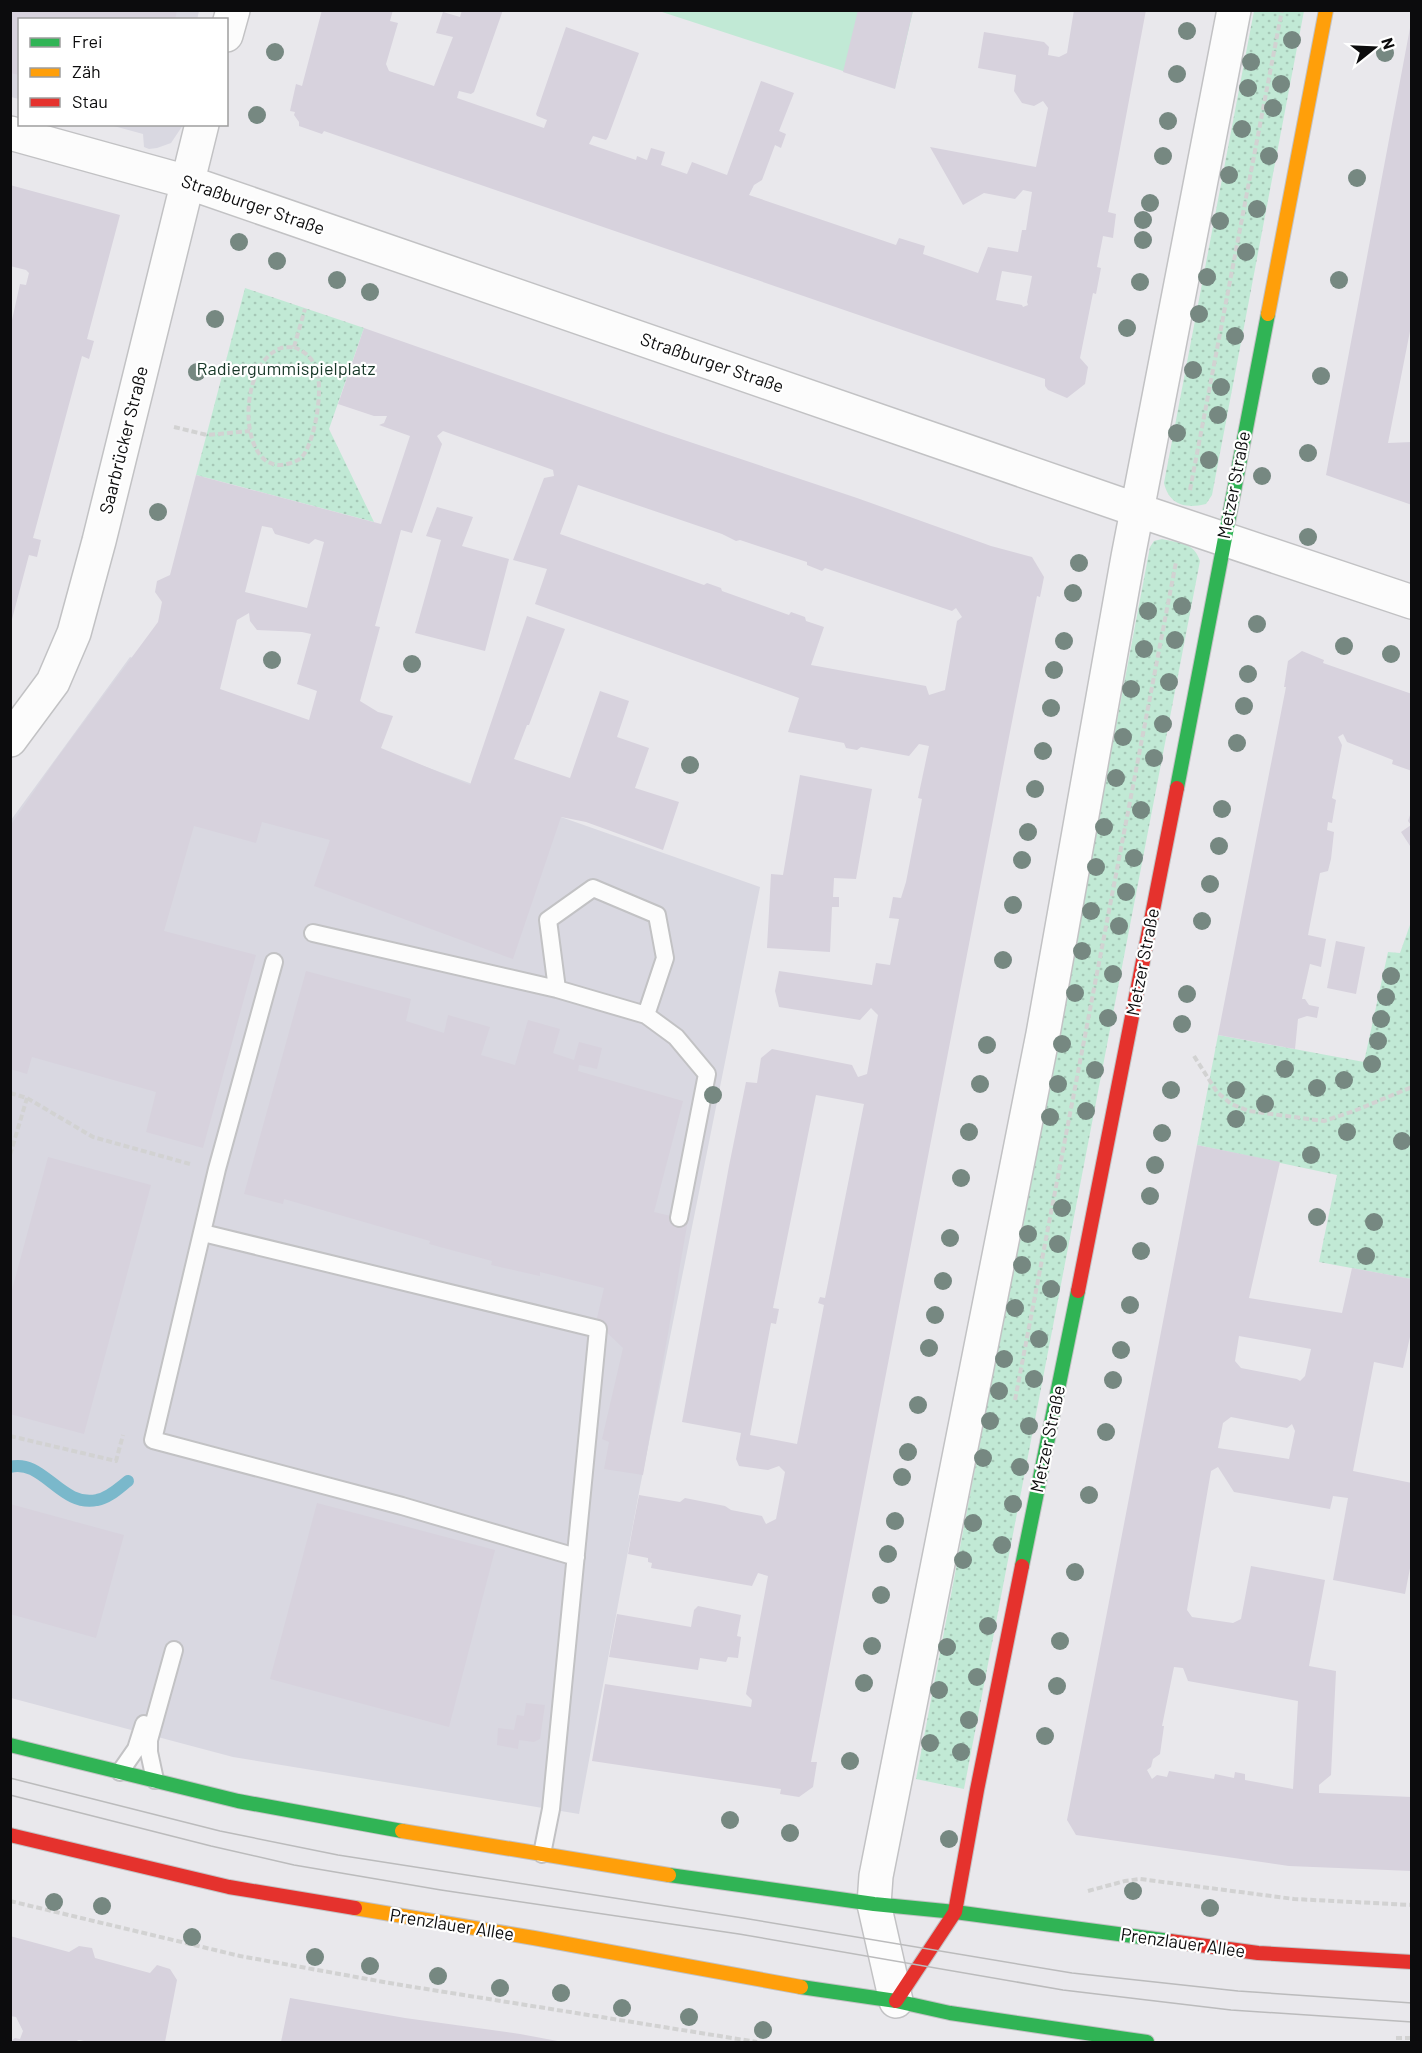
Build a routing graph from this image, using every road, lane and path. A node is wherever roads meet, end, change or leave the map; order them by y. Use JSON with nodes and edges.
{"nodes":[{"id":1,"x":233,"y":10,"type":"edge"},
{"id":2,"x":1234,"y":10,"type":"edge"},
{"id":3,"x":1282,"y":10,"type":"edge"},
{"id":4,"x":1326,"y":10,"type":"edge"},
{"id":5,"x":228,"y":28,"type":"edge"},
{"id":6,"x":201,"y":126,"type":"edge"},
{"id":7,"x":10,"y":133,"type":"edge"},
{"id":8,"x":187,"y":182,"type":"junction"},
{"id":9,"x":305,"y":309,"type":"dead end"},
{"id":10,"x":294,"y":347,"type":"junction"},
{"id":11,"x":174,"y":426,"type":"dead end"},
{"id":12,"x":250,"y":431,"type":"junction"},
{"id":13,"x":1137,"y":510,"type":"junction"},
{"id":14,"x":1183,"y":525,"type":"junction"},
{"id":15,"x":1224,"y":538,"type":"junction"},
{"id":16,"x":1412,"y":602,"type":"edge"},
{"id":17,"x":10,"y":740,"type":"edge"},
{"id":18,"x":313,"y":933,"type":"dead end"},
{"id":19,"x":274,"y":962,"type":"dead end"},
{"id":20,"x":556,"y":989,"type":"junction"},
{"id":21,"x":646,"y":1015,"type":"junction"},
{"id":22,"x":1194,"y":1056,"type":"dead end"},
{"id":23,"x":1412,"y":1087,"type":"edge"},
{"id":24,"x":10,"y":1093,"type":"edge"},
{"id":25,"x":27,"y":1098,"type":"junction"},
{"id":26,"x":10,"y":1155,"type":"edge"},
{"id":27,"x":217,"y":1169,"type":"junction"},
{"id":28,"x":679,"y":1218,"type":"dead end"},
{"id":29,"x":202,"y":1233,"type":"junction"},
{"id":30,"x":1015,"y":1402,"type":"dead end"},
{"id":31,"x":125,"y":1427,"type":"dead end"},
{"id":32,"x":10,"y":1436,"type":"edge"},
{"id":33,"x":576,"y":1557,"type":"junction"},
{"id":34,"x":10,"y":1745,"type":"edge"},
{"id":35,"x":120,"y":1772,"type":"junction"},
{"id":36,"x":155,"y":1780,"type":"junction"},
{"id":37,"x":10,"y":1835,"type":"edge"},
{"id":38,"x":542,"y":1854,"type":"junction"},
{"id":39,"x":1078,"y":1894,"type":"dead end"},
{"id":40,"x":10,"y":1901,"type":"edge"},
{"id":41,"x":874,"y":1904,"type":"junction"},
{"id":42,"x":1412,"y":1905,"type":"edge"},
{"id":43,"x":955,"y":1912,"type":"junction"},
{"id":44,"x":1412,"y":1962,"type":"edge"},
{"id":45,"x":896,"y":2001,"type":"junction"},
{"id":46,"x":1396,"y":2038,"type":"dead end"},
{"id":47,"x":1412,"y":2038,"type":"edge"},
{"id":48,"x":757,"y":2043,"type":"edge"},
{"id":49,"x":1147,"y":2043,"type":"edge"}],
"edges":[{"from":1,"to":5,"type":"street"},
{"from":2,"to":13,"type":"street"},
{"from":3,"to":14,"type":"path"},
{"from":4,"to":15,"type":"main road","name":"Metzer Straße"},
{"from":6,"to":8,"type":"street","name":"Saarbrücker Straße"},
{"from":7,"to":8,"type":"street","name":"Straßburger Straße"},
{"from":8,"to":13,"type":"street","name":"Straßburger Straße"},
{"from":8,"to":17,"type":"street","name":"Saarbrücker Straße"},
{"from":9,"to":10,"type":"path"},
{"from":10,"to":12,"type":"path"},
{"from":10,"to":12,"type":"path"},
{"from":11,"to":12,"type":"path"},
{"from":13,"to":14,"type":"street","name":"Straßburger Straße"},
{"from":13,"to":41,"type":"street"},
{"from":14,"to":15,"type":"street","name":"Straßburger Straße"},
{"from":14,"to":30,"type":"path"},
{"from":15,"to":16,"type":"street","name":"Straßburger Straße"},
{"from":15,"to":43,"type":"main road","name":"Metzer Straße"},
{"from":18,"to":20,"type":"lane"},
{"from":19,"to":27,"type":"lane"},
{"from":20,"to":21,"type":"lane"},
{"from":20,"to":21,"type":"lane"},
{"from":21,"to":28,"type":"lane"},
{"from":22,"to":23,"type":"path"},
{"from":24,"to":25,"type":"path"},
{"from":25,"to":26,"type":"path"},
{"from":25,"to":27,"type":"path"},
{"from":27,"to":29,"type":"lane"},
{"from":29,"to":33,"type":"lane"},
{"from":29,"to":33,"type":"lane"},
{"from":31,"to":32,"type":"path"},
{"from":33,"to":38,"type":"lane"},
{"from":34,"to":35,"type":"main road","name":"Prenzlauer Allee"},
{"from":35,"to":36,"type":"main road","name":"Prenzlauer Allee"},
{"from":35,"to":36,"type":"lane"},
{"from":36,"to":38,"type":"main road","name":"Prenzlauer Allee"},
{"from":37,"to":45,"type":"main road","name":"Prenzlauer Allee"},
{"from":38,"to":41,"type":"main road","name":"Prenzlauer Allee"},
{"from":39,"to":42,"type":"path"},
{"from":40,"to":48,"type":"path"},
{"from":41,"to":43,"type":"main road","name":"Prenzlauer Allee"},
{"from":41,"to":45,"type":"street"},
{"from":43,"to":44,"type":"main road","name":"Prenzlauer Allee"},
{"from":43,"to":45,"type":"main road"},
{"from":45,"to":49,"type":"main road","name":"Prenzlauer Allee"},
{"from":46,"to":47,"type":"path"}]}
